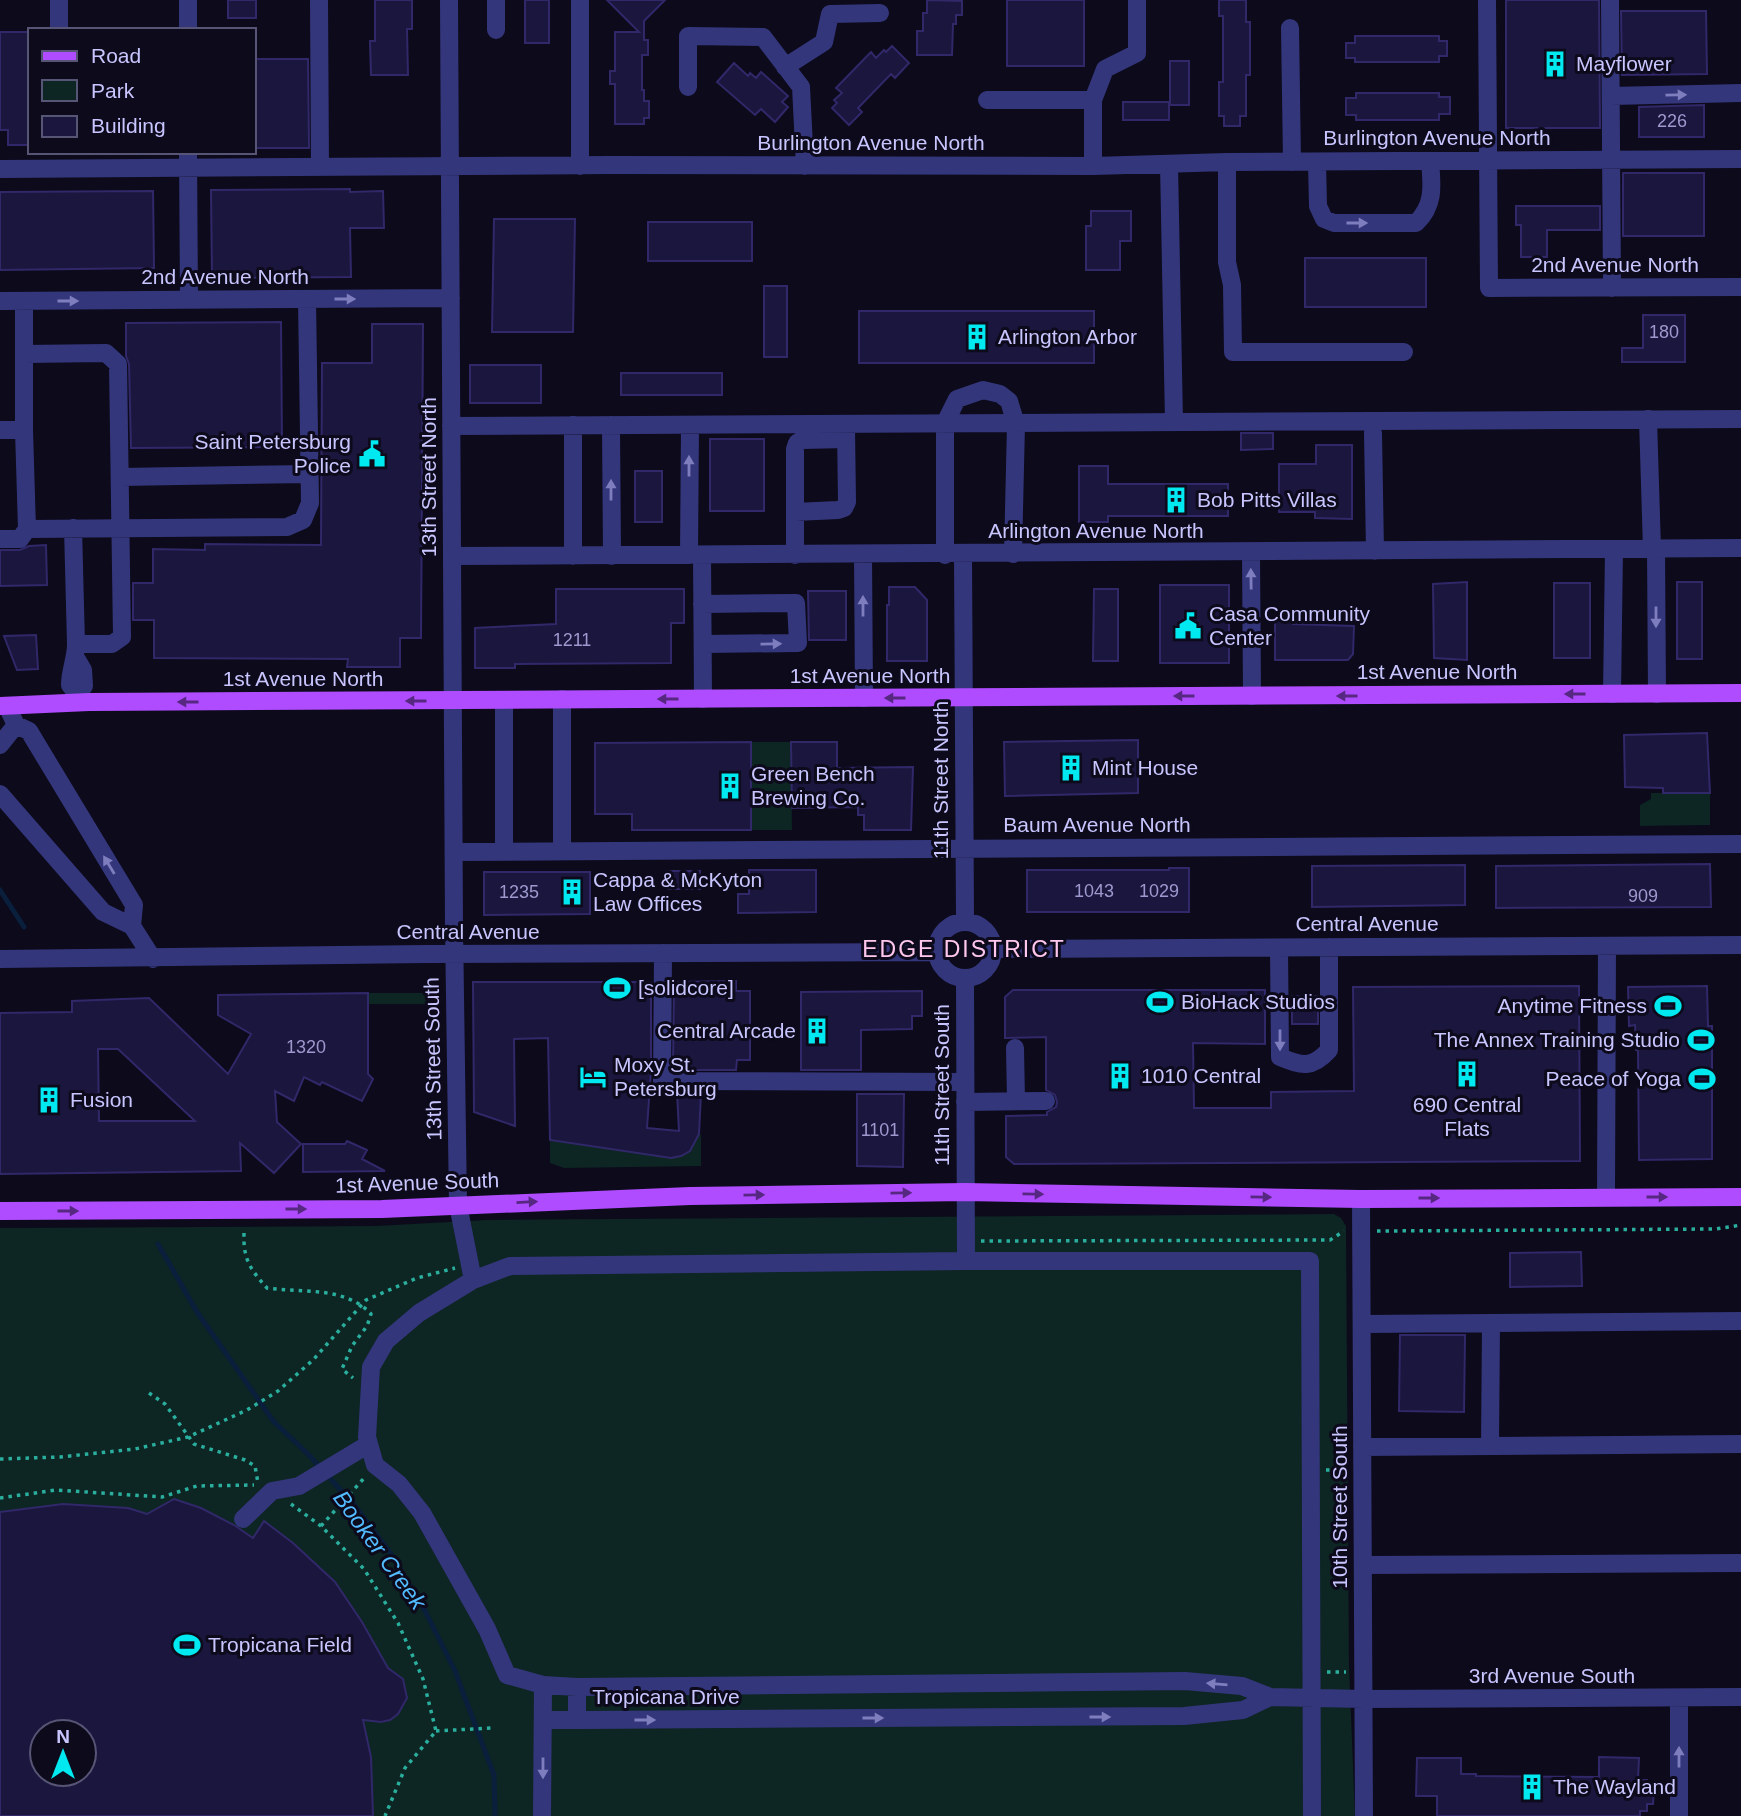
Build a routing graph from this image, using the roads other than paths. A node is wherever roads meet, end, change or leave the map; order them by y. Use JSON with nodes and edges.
{"nodes":[{"id":1,"x":59,"y":0,"type":"edge"},
{"id":2,"x":188,"y":0,"type":"edge"},
{"id":3,"x":318,"y":0,"type":"edge"},
{"id":4,"x":449,"y":0,"type":"edge"},
{"id":5,"x":496,"y":0,"type":"edge"},
{"id":6,"x":580,"y":0,"type":"edge"},
{"id":7,"x":1137,"y":0,"type":"edge"},
{"id":8,"x":1487,"y":0,"type":"edge"},
{"id":9,"x":1611,"y":0,"type":"edge"},
{"id":10,"x":880,"y":13,"type":"dead end"},
{"id":11,"x":59,"y":28,"type":"edge"},
{"id":12,"x":188,"y":28,"type":"edge"},
{"id":13,"x":1290,"y":28,"type":"dead end"},
{"id":14,"x":496,"y":30,"type":"dead end"},
{"id":15,"x":785,"y":66,"type":"junction"},
{"id":16,"x":688,"y":87,"type":"dead end"},
{"id":17,"x":1741,"y":93,"type":"edge"},
{"id":18,"x":1611,"y":96,"type":"junction"},
{"id":19,"x":987,"y":100,"type":"dead end"},
{"id":20,"x":1093,"y":100,"type":"junction"},
{"id":21,"x":1741,"y":159,"type":"edge"},
{"id":22,"x":60,"y":160,"type":"edge"},
{"id":23,"x":129,"y":160,"type":"edge"},
{"id":24,"x":188,"y":160,"type":"edge"},
{"id":25,"x":1611,"y":160,"type":"junction"},
{"id":26,"x":1430,"y":161,"type":"junction"},
{"id":27,"x":1488,"y":161,"type":"junction"},
{"id":28,"x":1227,"y":162,"type":"junction"},
{"id":29,"x":1292,"y":162,"type":"junction"},
{"id":30,"x":1317,"y":162,"type":"junction"},
{"id":31,"x":1169,"y":164,"type":"junction"},
{"id":32,"x":580,"y":166,"type":"junction"},
{"id":33,"x":805,"y":166,"type":"junction"},
{"id":34,"x":1094,"y":166,"type":"junction"},
{"id":35,"x":320,"y":167,"type":"junction"},
{"id":36,"x":450,"y":167,"type":"junction"},
{"id":37,"x":0,"y":169,"type":"edge"},
{"id":38,"x":1741,"y":287,"type":"edge"},
{"id":39,"x":1612,"y":288,"type":"junction"},
{"id":40,"x":451,"y":298,"type":"junction"},
{"id":41,"x":307,"y":299,"type":"junction"},
{"id":42,"x":189,"y":300,"type":"junction"},
{"id":43,"x":0,"y":301,"type":"edge"},
{"id":44,"x":23,"y":301,"type":"junction"},
{"id":45,"x":1404,"y":352,"type":"dead end"},
{"id":46,"x":23,"y":354,"type":"junction"},
{"id":47,"x":1648,"y":419,"type":"junction"},
{"id":48,"x":1741,"y":419,"type":"edge"},
{"id":49,"x":1174,"y":422,"type":"junction"},
{"id":50,"x":945,"y":423,"type":"junction"},
{"id":51,"x":1016,"y":424,"type":"junction"},
{"id":52,"x":573,"y":425,"type":"junction"},
{"id":53,"x":611,"y":425,"type":"junction"},
{"id":54,"x":690,"y":425,"type":"junction"},
{"id":55,"x":451,"y":426,"type":"junction"},
{"id":56,"x":0,"y":430,"type":"edge"},
{"id":57,"x":24,"y":430,"type":"junction"},
{"id":58,"x":846,"y":432,"type":"junction"},
{"id":59,"x":1373,"y":433,"type":"dead end"},
{"id":60,"x":309,"y":474,"type":"junction"},
{"id":61,"x":120,"y":477,"type":"junction"},
{"id":62,"x":795,"y":512,"type":"junction"},
{"id":63,"x":73,"y":528,"type":"junction"},
{"id":64,"x":121,"y":528,"type":"junction"},
{"id":65,"x":27,"y":529,"type":"junction"},
{"id":66,"x":0,"y":539,"type":"edge"},
{"id":67,"x":1741,"y":548,"type":"edge"},
{"id":68,"x":1654,"y":549,"type":"junction"},
{"id":69,"x":1614,"y":550,"type":"junction"},
{"id":70,"x":1375,"y":551,"type":"junction"},
{"id":71,"x":1251,"y":552,"type":"junction"},
{"id":72,"x":963,"y":554,"type":"junction"},
{"id":73,"x":1013,"y":554,"type":"junction"},
{"id":74,"x":696,"y":555,"type":"junction"},
{"id":75,"x":795,"y":555,"type":"junction"},
{"id":76,"x":863,"y":555,"type":"junction"},
{"id":77,"x":944,"y":555,"type":"junction"},
{"id":78,"x":452,"y":556,"type":"junction"},
{"id":79,"x":573,"y":556,"type":"junction"},
{"id":80,"x":612,"y":556,"type":"junction"},
{"id":81,"x":702,"y":604,"type":"junction"},
{"id":82,"x":703,"y":644,"type":"junction"},
{"id":83,"x":76,"y":651,"type":"junction"},
{"id":84,"x":1741,"y":693,"type":"edge"},
{"id":85,"x":1612,"y":694,"type":"junction"},
{"id":86,"x":1657,"y":694,"type":"junction"},
{"id":87,"x":1252,"y":696,"type":"junction"},
{"id":88,"x":77,"y":698,"type":"junction"},
{"id":89,"x":864,"y":698,"type":"junction"},
{"id":90,"x":964,"y":698,"type":"junction"},
{"id":91,"x":562,"y":699,"type":"junction"},
{"id":92,"x":703,"y":699,"type":"junction"},
{"id":93,"x":453,"y":700,"type":"junction"},
{"id":94,"x":504,"y":700,"type":"junction"},
{"id":95,"x":4,"y":706,"type":"edge"},
{"id":96,"x":16,"y":725,"type":"junction"},
{"id":97,"x":0,"y":744,"type":"edge"},
{"id":98,"x":0,"y":794,"type":"edge"},
{"id":99,"x":1741,"y":844,"type":"edge"},
{"id":100,"x":964,"y":848,"type":"junction"},
{"id":101,"x":562,"y":850,"type":"junction"},
{"id":102,"x":504,"y":851,"type":"junction"},
{"id":103,"x":454,"y":852,"type":"junction"},
{"id":104,"x":134,"y":905,"type":"junction"},
{"id":105,"x":103,"y":912,"type":"junction"},
{"id":106,"x":965,"y":921,"type":"junction"},
{"id":107,"x":132,"y":926,"type":"junction"},
{"id":108,"x":1741,"y":945,"type":"edge"},
{"id":109,"x":1607,"y":946,"type":"junction"},
{"id":110,"x":1329,"y":947,"type":"junction"},
{"id":111,"x":1279,"y":948,"type":"junction"},
{"id":112,"x":993,"y":949,"type":"junction"},
{"id":113,"x":936,"y":952,"type":"junction"},
{"id":114,"x":663,"y":953,"type":"junction"},
{"id":115,"x":454,"y":954,"type":"junction"},
{"id":116,"x":153,"y":958,"type":"junction"},
{"id":117,"x":0,"y":959,"type":"edge"},
{"id":118,"x":965,"y":978,"type":"junction"},
{"id":119,"x":1015,"y":1048,"type":"dead end"},
{"id":120,"x":965,"y":1082,"type":"junction"},
{"id":121,"x":1016,"y":1101,"type":"junction"},
{"id":122,"x":1046,"y":1101,"type":"dead end"},
{"id":123,"x":965,"y":1102,"type":"junction"},
{"id":124,"x":965,"y":1192,"type":"junction"},
{"id":125,"x":1741,"y":1196,"type":"edge"},
{"id":126,"x":1605,"y":1197,"type":"junction"},
{"id":127,"x":1361,"y":1199,"type":"junction"},
{"id":128,"x":458,"y":1205,"type":"junction"},
{"id":129,"x":0,"y":1211,"type":"edge"},
{"id":130,"x":966,"y":1261,"type":"junction"},
{"id":131,"x":473,"y":1280,"type":"junction"},
{"id":132,"x":1741,"y":1321,"type":"edge"},
{"id":133,"x":1491,"y":1323,"type":"junction"},
{"id":134,"x":1362,"y":1324,"type":"junction"},
{"id":135,"x":369,"y":1444,"type":"junction"},
{"id":136,"x":1741,"y":1444,"type":"edge"},
{"id":137,"x":1490,"y":1446,"type":"junction"},
{"id":138,"x":1362,"y":1447,"type":"junction"},
{"id":139,"x":243,"y":1519,"type":"dead end"},
{"id":140,"x":1741,"y":1563,"type":"edge"},
{"id":141,"x":1363,"y":1565,"type":"junction"},
{"id":142,"x":543,"y":1685,"type":"junction"},
{"id":143,"x":577,"y":1687,"type":"junction"},
{"id":144,"x":1270,"y":1697,"type":"junction"},
{"id":145,"x":1741,"y":1697,"type":"edge"},
{"id":146,"x":1679,"y":1698,"type":"junction"},
{"id":147,"x":1310,"y":1699,"type":"junction"},
{"id":148,"x":1364,"y":1699,"type":"junction"},
{"id":149,"x":543,"y":1720,"type":"junction"},
{"id":150,"x":577,"y":1720,"type":"junction"},
{"id":151,"x":542,"y":1816,"type":"edge"},
{"id":152,"x":1312,"y":1816,"type":"edge"},
{"id":153,"x":1364,"y":1816,"type":"edge"},
{"id":154,"x":1679,"y":1816,"type":"edge"}],
"edges":[{"from":1,"to":11,"type":"street"},
{"from":2,"to":12,"type":"street"},
{"from":3,"to":35,"type":"street"},
{"from":4,"to":36,"type":"street","name":"13th Street North"},
{"from":5,"to":14,"type":"street"},
{"from":6,"to":32,"type":"street"},
{"from":7,"to":20,"type":"street"},
{"from":8,"to":27,"type":"street"},
{"from":9,"to":18,"type":"street"},
{"from":10,"to":15,"type":"street"},
{"from":13,"to":29,"type":"street"},
{"from":15,"to":16,"type":"street"},
{"from":15,"to":33,"type":"street"},
{"from":18,"to":17,"type":"street","one_way":true},
{"from":18,"to":25,"type":"street"},
{"from":19,"to":20,"type":"street"},
{"from":20,"to":34,"type":"street"},
{"from":21,"to":25,"type":"street","name":"Burlington Avenue North"},
{"from":22,"to":23,"type":"street","name":"Burlington Avenue North"},
{"from":22,"to":37,"type":"street","name":"Burlington Avenue North"},
{"from":23,"to":24,"type":"street","name":"Burlington Avenue North"},
{"from":24,"to":35,"type":"street","name":"Burlington Avenue North"},
{"from":24,"to":42,"type":"street"},
{"from":25,"to":27,"type":"street","name":"Burlington Avenue North"},
{"from":25,"to":39,"type":"street"},
{"from":26,"to":27,"type":"street","name":"Burlington Avenue North"},
{"from":26,"to":30,"type":"street","name":"Burlington Avenue North"},
{"from":30,"to":26,"type":"street","one_way":true},
{"from":27,"to":39,"type":"street","name":"2nd Avenue North"},
{"from":28,"to":29,"type":"street","name":"Burlington Avenue North"},
{"from":28,"to":31,"type":"street","name":"Burlington Avenue North"},
{"from":28,"to":45,"type":"street"},
{"from":29,"to":30,"type":"street","name":"Burlington Avenue North"},
{"from":31,"to":34,"type":"street","name":"Burlington Avenue North"},
{"from":31,"to":49,"type":"street"},
{"from":32,"to":33,"type":"street","name":"Burlington Avenue North"},
{"from":32,"to":36,"type":"street","name":"Burlington Avenue North"},
{"from":33,"to":34,"type":"street","name":"Burlington Avenue North"},
{"from":35,"to":36,"type":"street","name":"Burlington Avenue North"},
{"from":36,"to":40,"type":"street","name":"13th Street North"},
{"from":38,"to":39,"type":"street","name":"2nd Avenue North"},
{"from":41,"to":40,"type":"street","name":"2nd Avenue North","one_way":true},
{"from":40,"to":55,"type":"street","name":"13th Street North"},
{"from":41,"to":42,"type":"street","name":"2nd Avenue North"},
{"from":41,"to":60,"type":"street"},
{"from":44,"to":42,"type":"street","name":"2nd Avenue North","one_way":true},
{"from":43,"to":44,"type":"street","name":"2nd Avenue North"},
{"from":44,"to":46,"type":"street"},
{"from":46,"to":57,"type":"street"},
{"from":46,"to":61,"type":"street"},
{"from":47,"to":48,"type":"street"},
{"from":47,"to":49,"type":"street"},
{"from":47,"to":68,"type":"street"},
{"from":49,"to":51,"type":"street"},
{"from":50,"to":51,"type":"street"},
{"from":50,"to":51,"type":"street"},
{"from":50,"to":58,"type":"street"},
{"from":50,"to":77,"type":"street"},
{"from":51,"to":73,"type":"street"},
{"from":52,"to":53,"type":"street"},
{"from":52,"to":55,"type":"street"},
{"from":52,"to":79,"type":"street"},
{"from":53,"to":54,"type":"street"},
{"from":80,"to":53,"type":"street","one_way":true},
{"from":54,"to":58,"type":"street"},
{"from":74,"to":54,"type":"street","one_way":true},
{"from":55,"to":78,"type":"street","name":"13th Street North"},
{"from":56,"to":57,"type":"street"},
{"from":57,"to":65,"type":"street"},
{"from":58,"to":62,"type":"street"},
{"from":58,"to":62,"type":"street"},
{"from":59,"to":70,"type":"street"},
{"from":60,"to":61,"type":"street"},
{"from":60,"to":64,"type":"street"},
{"from":61,"to":64,"type":"street"},
{"from":62,"to":75,"type":"street"},
{"from":63,"to":64,"type":"street"},
{"from":63,"to":65,"type":"street"},
{"from":63,"to":83,"type":"street"},
{"from":64,"to":83,"type":"street"},
{"from":65,"to":66,"type":"street"},
{"from":67,"to":68,"type":"street","name":"Arlington Avenue North"},
{"from":68,"to":69,"type":"street","name":"Arlington Avenue North"},
{"from":68,"to":86,"type":"street","one_way":true},
{"from":69,"to":70,"type":"street","name":"Arlington Avenue North"},
{"from":69,"to":85,"type":"street"},
{"from":70,"to":71,"type":"street","name":"Arlington Avenue North"},
{"from":71,"to":73,"type":"street","name":"Arlington Avenue North"},
{"from":87,"to":71,"type":"street","one_way":true},
{"from":72,"to":73,"type":"street","name":"Arlington Avenue North"},
{"from":72,"to":77,"type":"street","name":"Arlington Avenue North"},
{"from":72,"to":90,"type":"street","name":"11th Street North"},
{"from":74,"to":75,"type":"street","name":"Arlington Avenue North"},
{"from":74,"to":80,"type":"street","name":"Arlington Avenue North"},
{"from":74,"to":81,"type":"street"},
{"from":75,"to":76,"type":"street","name":"Arlington Avenue North"},
{"from":76,"to":77,"type":"street","name":"Arlington Avenue North"},
{"from":89,"to":76,"type":"street","one_way":true},
{"from":78,"to":79,"type":"street","name":"Arlington Avenue North"},
{"from":78,"to":93,"type":"street","name":"13th Street North"},
{"from":79,"to":80,"type":"street","name":"Arlington Avenue North"},
{"from":81,"to":82,"type":"street"},
{"from":82,"to":81,"type":"street","one_way":true},
{"from":82,"to":92,"type":"street"},
{"from":83,"to":88,"type":"street"},
{"from":84,"to":86,"type":"main road","name":"1st Avenue North"},
{"from":85,"to":86,"type":"main road","name":"1st Avenue North"},
{"from":85,"to":87,"type":"main road","name":"1st Avenue North","one_way":true},
{"from":87,"to":90,"type":"main road","name":"1st Avenue North","one_way":true},
{"from":93,"to":88,"type":"main road","name":"1st Avenue North","one_way":true},
{"from":88,"to":95,"type":"main road","name":"1st Avenue North"},
{"from":90,"to":89,"type":"main road","name":"1st Avenue North","one_way":true},
{"from":89,"to":92,"type":"main road","name":"1st Avenue North"},
{"from":90,"to":100,"type":"street","name":"11th Street North"},
{"from":92,"to":91,"type":"main road","name":"1st Avenue North","one_way":true},
{"from":91,"to":94,"type":"main road","name":"1st Avenue North"},
{"from":91,"to":101,"type":"street"},
{"from":93,"to":94,"type":"main road","name":"1st Avenue North"},
{"from":93,"to":103,"type":"street","name":"13th Street North"},
{"from":94,"to":102,"type":"street"},
{"from":95,"to":96,"type":"street"},
{"from":96,"to":97,"type":"street"},
{"from":104,"to":96,"type":"street","one_way":true},
{"from":98,"to":105,"type":"street"},
{"from":99,"to":100,"type":"street","name":"Baum Avenue North"},
{"from":100,"to":101,"type":"street","name":"Baum Avenue North"},
{"from":100,"to":106,"type":"street","name":"11th Street North"},
{"from":101,"to":102,"type":"street","name":"Baum Avenue North"},
{"from":102,"to":103,"type":"street","name":"Baum Avenue North"},
{"from":103,"to":115,"type":"street","name":"13th Street North"},
{"from":104,"to":105,"type":"street"},
{"from":104,"to":107,"type":"street"},
{"from":105,"to":107,"type":"street"},
{"from":106,"to":112,"type":"street"},
{"from":106,"to":113,"type":"street"},
{"from":107,"to":116,"type":"street"},
{"from":108,"to":109,"type":"street","name":"Central Avenue"},
{"from":109,"to":110,"type":"street","name":"Central Avenue"},
{"from":109,"to":126,"type":"street"},
{"from":110,"to":111,"type":"street","name":"Central Avenue"},
{"from":111,"to":110,"type":"street","one_way":true},
{"from":111,"to":112,"type":"street","name":"Central Avenue"},
{"from":112,"to":118,"type":"street"},
{"from":113,"to":114,"type":"street","name":"Central Avenue"},
{"from":113,"to":118,"type":"street"},
{"from":114,"to":115,"type":"street","name":"Central Avenue"},
{"from":114,"to":120,"type":"street"},
{"from":115,"to":116,"type":"street","name":"Central Avenue"},
{"from":115,"to":128,"type":"street","name":"13th Street South"},
{"from":116,"to":117,"type":"street","name":"Central Avenue"},
{"from":118,"to":120,"type":"street","name":"11th Street South"},
{"from":119,"to":121,"type":"street"},
{"from":120,"to":123,"type":"street","name":"11th Street South"},
{"from":121,"to":122,"type":"street"},
{"from":121,"to":123,"type":"street"},
{"from":123,"to":124,"type":"street","name":"11th Street South"},
{"from":124,"to":127,"type":"main road","name":"1st Avenue South","one_way":true},
{"from":128,"to":124,"type":"main road","name":"1st Avenue South","one_way":true},
{"from":124,"to":130,"type":"street","name":"11th Street South"},
{"from":126,"to":125,"type":"main road","name":"1st Avenue South","one_way":true},
{"from":127,"to":126,"type":"main road","name":"1st Avenue South","one_way":true},
{"from":127,"to":134,"type":"street","name":"10th Street South"},
{"from":129,"to":128,"type":"main road","name":"1st Avenue South","one_way":true},
{"from":128,"to":131,"type":"street","name":"13th Street South"},
{"from":130,"to":131,"type":"street"},
{"from":130,"to":147,"type":"street"},
{"from":131,"to":135,"type":"street"},
{"from":132,"to":133,"type":"street"},
{"from":133,"to":134,"type":"street"},
{"from":133,"to":137,"type":"street"},
{"from":134,"to":138,"type":"street","name":"10th Street South"},
{"from":135,"to":139,"type":"street"},
{"from":135,"to":142,"type":"street"},
{"from":136,"to":137,"type":"street"},
{"from":137,"to":138,"type":"street"},
{"from":138,"to":141,"type":"street","name":"10th Street South"},
{"from":140,"to":141,"type":"street"},
{"from":141,"to":148,"type":"street","name":"10th Street South"},
{"from":142,"to":143,"type":"street"},
{"from":142,"to":149,"type":"street"},
{"from":144,"to":143,"type":"street","name":"Tropicana Drive","one_way":true},
{"from":143,"to":150,"type":"street","name":"Tropicana Drive"},
{"from":144,"to":147,"type":"street","name":"Tropicana Drive"},
{"from":150,"to":144,"type":"street","name":"Tropicana Drive","one_way":true},
{"from":145,"to":146,"type":"street","name":"3rd Avenue South"},
{"from":146,"to":148,"type":"street","name":"3rd Avenue South"},
{"from":154,"to":146,"type":"street","one_way":true},
{"from":147,"to":148,"type":"street","name":"Tropicana Drive"},
{"from":147,"to":152,"type":"street"},
{"from":148,"to":153,"type":"street","name":"10th Street South"},
{"from":149,"to":150,"type":"street"},
{"from":149,"to":151,"type":"street","one_way":true}]}
